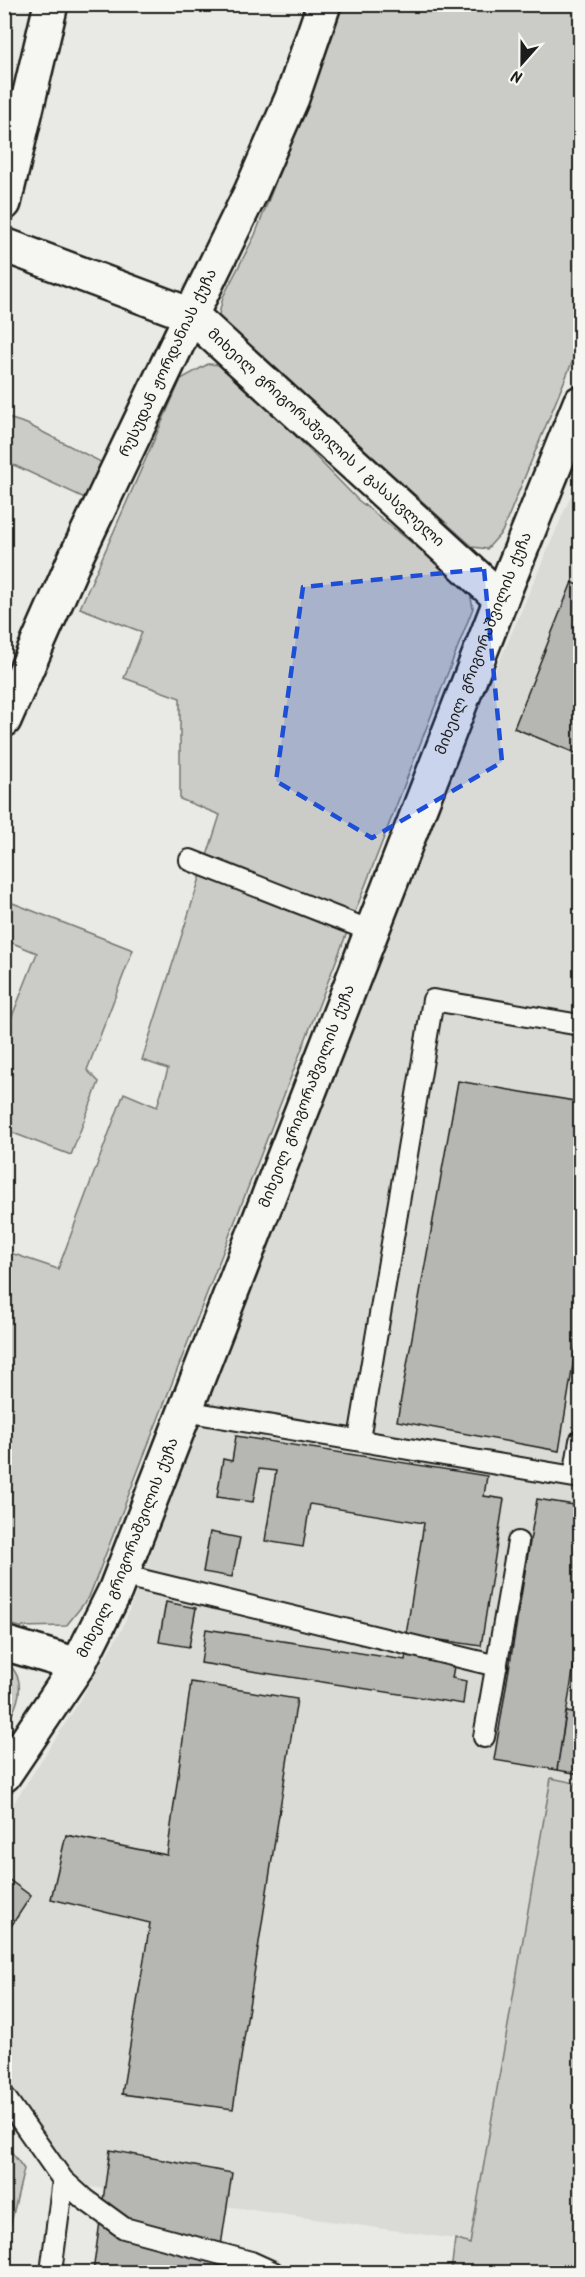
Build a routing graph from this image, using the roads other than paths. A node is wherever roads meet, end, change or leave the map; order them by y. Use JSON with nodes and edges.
{"nodes":[{"id":1,"x":51,"y":4,"type":"edge"},
{"id":2,"x":324,"y":4,"type":"edge"},
{"id":3,"x":4,"y":203,"type":"edge"},
{"id":4,"x":4,"y":245,"type":"edge"},
{"id":5,"x":190,"y":315,"type":"junction"},
{"id":6,"x":580,"y":403,"type":"edge"},
{"id":7,"x":501,"y":599,"type":"junction"},
{"id":8,"x":4,"y":720,"type":"edge"},
{"id":9,"x":190,"y":860,"type":"dead end"},
{"id":10,"x":371,"y":931,"type":"junction"},
{"id":11,"x":580,"y":1025,"type":"edge"},
{"id":12,"x":184,"y":1411,"type":"junction"},
{"id":13,"x":359,"y":1439,"type":"junction"},
{"id":14,"x":580,"y":1441,"type":"edge"},
{"id":15,"x":518,"y":1542,"type":"dead end"},
{"id":16,"x":121,"y":1575,"type":"junction"},
{"id":17,"x":4,"y":1643,"type":"edge"},
{"id":18,"x":78,"y":1665,"type":"junction"},
{"id":19,"x":496,"y":1666,"type":"junction"},
{"id":20,"x":484,"y":1737,"type":"dead end"},
{"id":21,"x":4,"y":1775,"type":"edge"},
{"id":22,"x":4,"y":2096,"type":"edge"},
{"id":23,"x":63,"y":2180,"type":"junction"},
{"id":24,"x":51,"y":2272,"type":"edge"},
{"id":25,"x":273,"y":2272,"type":"edge"}],
"edges":[{"from":1,"to":3,"type":"street"},
{"from":2,"to":5,"type":"street","name":"რუსუდან ჟორდანიას ქუჩა"},
{"from":4,"to":5,"type":"street","name":"მიხეილ გრიგორაშვილის I გასასვლელი"},
{"from":5,"to":7,"type":"street","name":"მიხეილ გრიგორაშვილის I გასასვლელი"},
{"from":5,"to":8,"type":"street","name":"რუსუდან ჟორდანიას ქუჩა"},
{"from":6,"to":7,"type":"street","name":"მიხეილ გრიგორაშვილის ქუჩა"},
{"from":7,"to":10,"type":"street","name":"მიხეილ გრიგორაშვილის ქუჩა"},
{"from":9,"to":10,"type":"lane"},
{"from":10,"to":12,"type":"street","name":"მიხეილ გრიგორაშვილის ქუჩა"},
{"from":11,"to":13,"type":"lane"},
{"from":12,"to":13,"type":"lane"},
{"from":12,"to":16,"type":"street","name":"მიხეილ გრიგორაშვილის ქუჩა"},
{"from":13,"to":14,"type":"lane"},
{"from":15,"to":19,"type":"lane"},
{"from":16,"to":18,"type":"street","name":"მიხეილ გრიგორაშვილის ქუჩა"},
{"from":16,"to":19,"type":"lane"},
{"from":17,"to":18,"type":"street"},
{"from":18,"to":21,"type":"street","name":"მიხეილ გრიგორაშვილის ქუჩა"},
{"from":19,"to":20,"type":"lane"},
{"from":22,"to":23,"type":"lane"},
{"from":23,"to":24,"type":"lane"},
{"from":23,"to":25,"type":"lane"}]}
